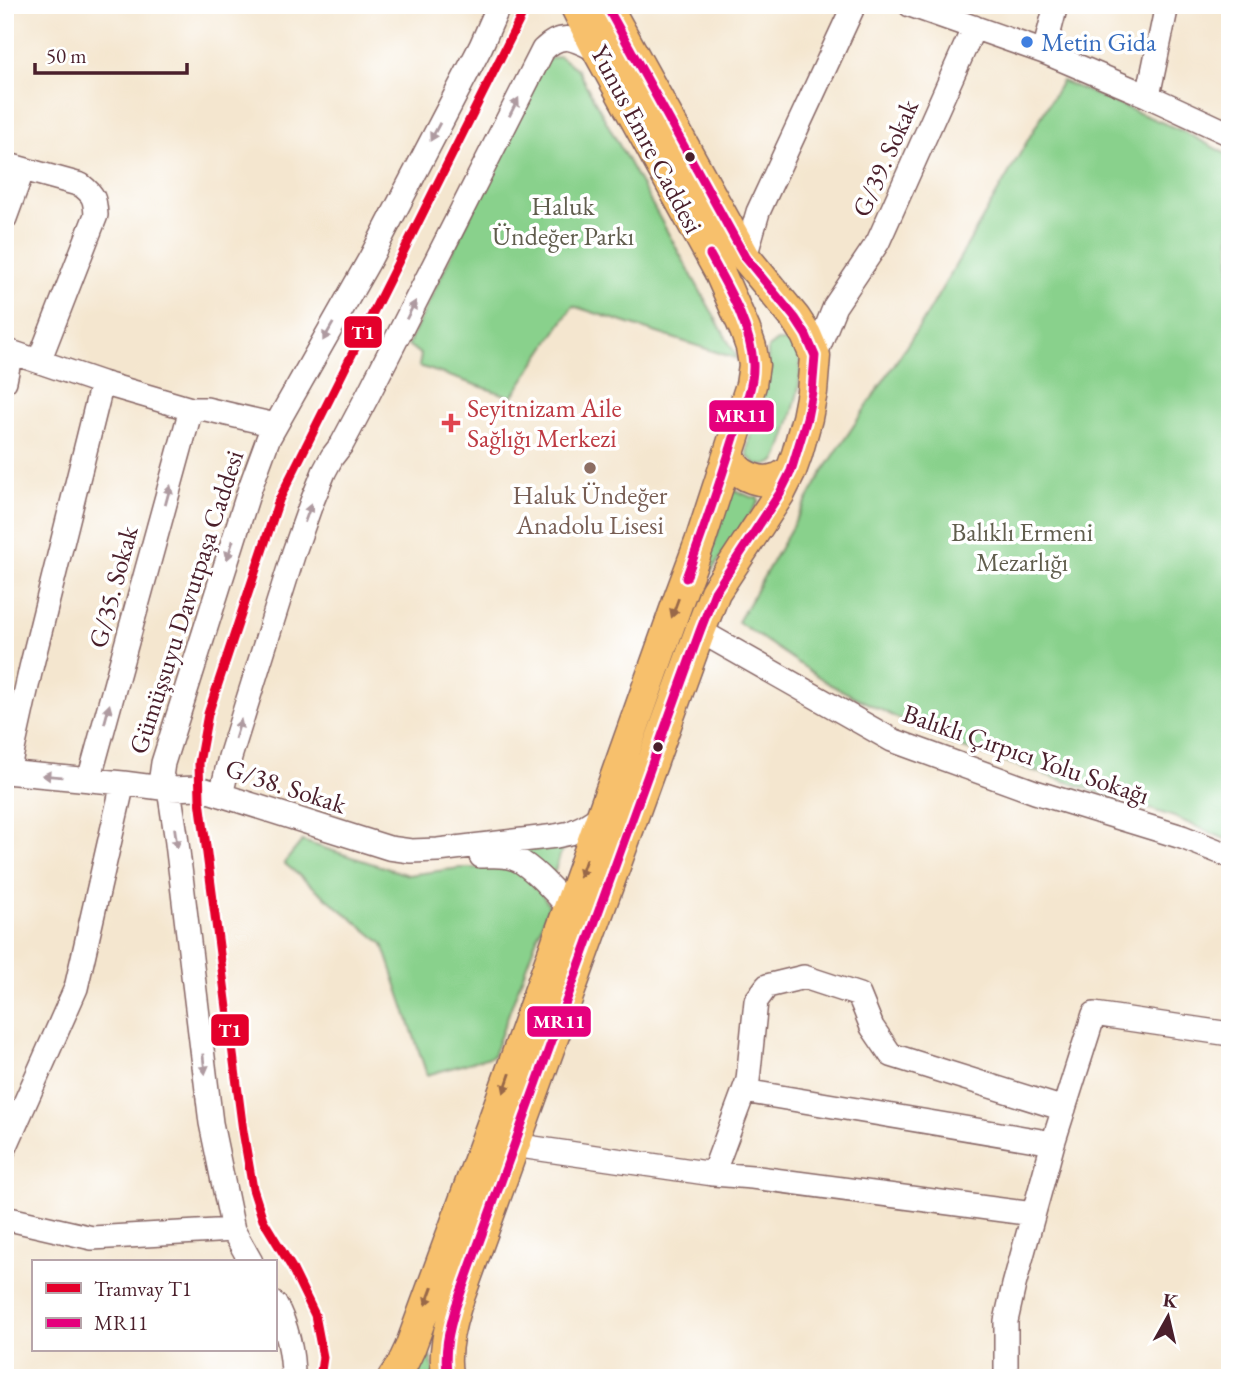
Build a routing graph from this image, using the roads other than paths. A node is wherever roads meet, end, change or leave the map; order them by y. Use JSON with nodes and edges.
{"nodes":[{"id":1,"x":499,"y":5,"type":"edge"},
{"id":2,"x":575,"y":5,"type":"edge"},
{"id":3,"x":606,"y":5,"type":"edge"},
{"id":4,"x":854,"y":5,"type":"edge"},
{"id":5,"x":1056,"y":5,"type":"edge"},
{"id":6,"x":1167,"y":5,"type":"edge"},
{"id":7,"x":924,"y":8,"type":"edge"},
{"id":8,"x":974,"y":27,"type":"junction"},
{"id":9,"x":598,"y":51,"type":"junction"},
{"id":10,"x":1044,"y":52,"type":"junction"},
{"id":11,"x":1148,"y":96,"type":"junction"},
{"id":12,"x":1230,"y":134,"type":"edge"},
{"id":13,"x":14,"y":167,"type":"edge"},
{"id":14,"x":5,"y":218,"type":"edge"},
{"id":15,"x":745,"y":257,"type":"junction"},
{"id":16,"x":835,"y":306,"type":"junction"},
{"id":17,"x":795,"y":318,"type":"junction"},
{"id":18,"x":751,"y":347,"type":"junction"},
{"id":19,"x":8,"y":351,"type":"edge"},
{"id":20,"x":815,"y":356,"type":"junction"},
{"id":21,"x":39,"y":361,"type":"junction"},
{"id":22,"x":5,"y":381,"type":"edge"},
{"id":23,"x":102,"y":383,"type":"junction"},
{"id":24,"x":191,"y":409,"type":"junction"},
{"id":25,"x":271,"y":432,"type":"junction"},
{"id":26,"x":729,"y":455,"type":"junction"},
{"id":27,"x":791,"y":471,"type":"junction"},
{"id":28,"x":699,"y":631,"type":"junction"},
{"id":29,"x":7,"y":772,"type":"edge"},
{"id":30,"x":89,"y":780,"type":"junction"},
{"id":31,"x":123,"y":783,"type":"junction"},
{"id":32,"x":169,"y":789,"type":"junction"},
{"id":33,"x":221,"y":795,"type":"junction"},
{"id":34,"x":601,"y":816,"type":"junction"},
{"id":35,"x":1230,"y":856,"type":"edge"},
{"id":36,"x":569,"y":908,"type":"junction"},
{"id":37,"x":1230,"y":1034,"type":"edge"},
{"id":38,"x":744,"y":1091,"type":"junction"},
{"id":39,"x":1064,"y":1108,"type":"junction"},
{"id":40,"x":1054,"y":1143,"type":"junction"},
{"id":41,"x":513,"y":1145,"type":"junction"},
{"id":42,"x":5,"y":1148,"type":"edge"},
{"id":43,"x":713,"y":1174,"type":"junction"},
{"id":44,"x":1033,"y":1214,"type":"junction"},
{"id":45,"x":5,"y":1219,"type":"edge"},
{"id":46,"x":233,"y":1230,"type":"junction"},
{"id":47,"x":250,"y":1260,"type":"edge"},
{"id":48,"x":276,"y":1306,"type":"edge"},
{"id":49,"x":391,"y":1373,"type":"edge"},
{"id":50,"x":293,"y":1378,"type":"edge"},
{"id":51,"x":448,"y":1378,"type":"edge"},
{"id":52,"x":1006,"y":1378,"type":"edge"}],
"edges":[{"from":1,"to":25,"type":"street","name":"Gümüşsuyu Davutpaşa Caddesi","one_way":true},
{"from":2,"to":9,"type":"main road","name":"Yunus Emre Caddesi"},
{"from":3,"to":15,"type":"main road","name":"Yunus Emre Caddesi"},
{"from":4,"to":15,"type":"street"},
{"from":5,"to":10,"type":"street"},
{"from":6,"to":11,"type":"street"},
{"from":7,"to":8,"type":"street"},
{"from":8,"to":10,"type":"street"},
{"from":8,"to":16,"type":"street","name":"G/39. Sokak"},
{"from":9,"to":18,"type":"main road","name":"Yunus Emre Caddesi"},
{"from":33,"to":9,"type":"street","one_way":true},
{"from":10,"to":11,"type":"street"},
{"from":11,"to":12,"type":"street"},
{"from":13,"to":14,"type":"street"},
{"from":13,"to":21,"type":"street"},
{"from":15,"to":17,"type":"main road","name":"Yunus Emre Caddesi"},
{"from":16,"to":17,"type":"street"},
{"from":16,"to":20,"type":"street","name":"G/39. Sokak"},
{"from":17,"to":18,"type":"main road"},
{"from":17,"to":20,"type":"main road","name":"Yunus Emre Caddesi"},
{"from":18,"to":26,"type":"main road","name":"Yunus Emre Caddesi"},
{"from":19,"to":21,"type":"street"},
{"from":19,"to":22,"type":"street"},
{"from":20,"to":27,"type":"main road"},
{"from":21,"to":23,"type":"street"},
{"from":23,"to":24,"type":"street"},
{"from":23,"to":29,"type":"street"},
{"from":24,"to":25,"type":"street"},
{"from":30,"to":24,"type":"street","name":"G/35. Sokak","one_way":true},
{"from":25,"to":32,"type":"street","name":"Gümüşsuyu Davutpaşa Caddesi","one_way":true},
{"from":26,"to":27,"type":"main road"},
{"from":26,"to":34,"type":"main road","name":"Yunus Emre Caddesi","one_way":true},
{"from":27,"to":28,"type":"main road"},
{"from":28,"to":35,"type":"street","name":"Balıklı Çırpıcı Yolu Sokağı"},
{"from":28,"to":41,"type":"main road"},
{"from":30,"to":29,"type":"street","one_way":true},
{"from":30,"to":31,"type":"street"},
{"from":31,"to":32,"type":"street"},
{"from":31,"to":42,"type":"street"},
{"from":32,"to":33,"type":"street","name":"G/38. Sokak"},
{"from":32,"to":36,"type":"street","name":"G/38. Sokak"},
{"from":32,"to":46,"type":"street","name":"Gümüşsuyu Davutpaşa Caddesi","one_way":true},
{"from":33,"to":34,"type":"street","name":"G/38. Sokak"},
{"from":34,"to":36,"type":"main road","name":"Yunus Emre Caddesi","one_way":true},
{"from":36,"to":49,"type":"main road","name":"Yunus Emre Caddesi","one_way":true},
{"from":37,"to":39,"type":"street"},
{"from":38,"to":39,"type":"street"},
{"from":38,"to":40,"type":"street"},
{"from":38,"to":43,"type":"street"},
{"from":39,"to":40,"type":"street"},
{"from":40,"to":44,"type":"street"},
{"from":41,"to":43,"type":"street"},
{"from":41,"to":51,"type":"main road"},
{"from":43,"to":44,"type":"street"},
{"from":44,"to":52,"type":"street"},
{"from":45,"to":46,"type":"street"},
{"from":46,"to":47,"type":"street","name":"Gümüşsuyu Davutpaşa Caddesi"},
{"from":48,"to":50,"type":"street"}]}
